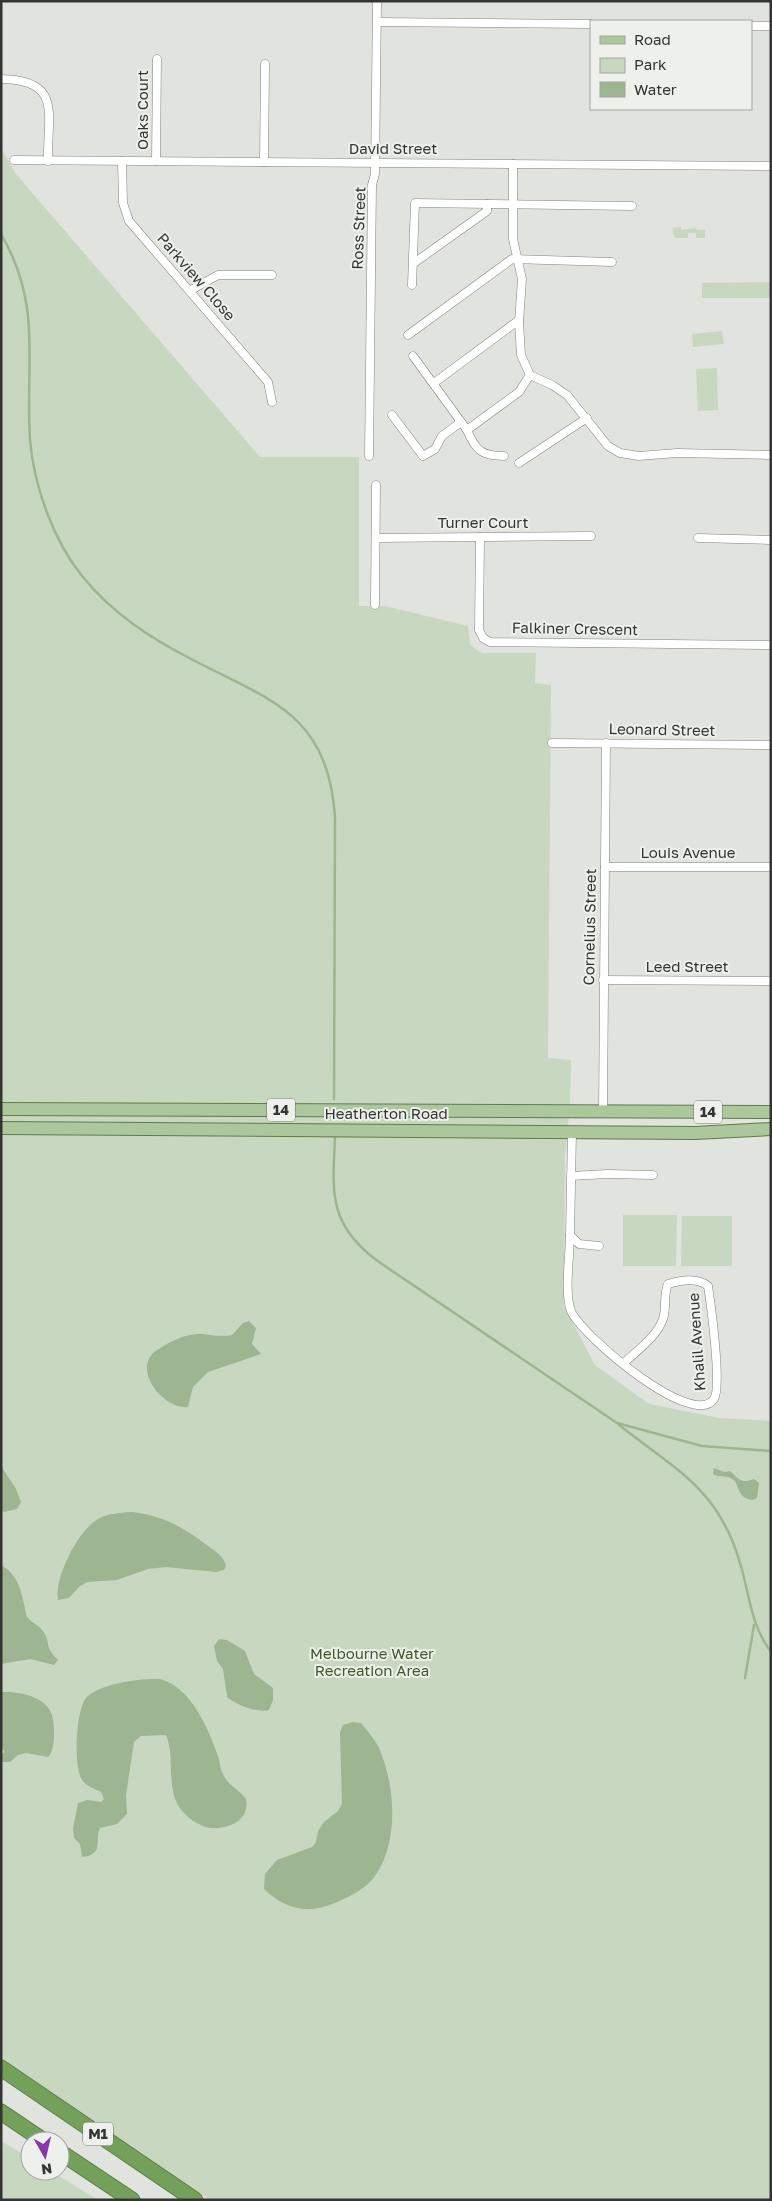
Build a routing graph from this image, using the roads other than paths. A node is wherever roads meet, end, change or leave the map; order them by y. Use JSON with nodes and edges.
{"nodes":[{"id":1,"x":377,"y":1,"type":"edge"},
{"id":2,"x":377,"y":22,"type":"junction"},
{"id":3,"x":590,"y":24,"type":"edge"},
{"id":4,"x":752,"y":26,"type":"edge"},
{"id":5,"x":771,"y":26,"type":"edge"},
{"id":6,"x":157,"y":59,"type":"dead end"},
{"id":7,"x":265,"y":64,"type":"dead end"},
{"id":8,"x":1,"y":80,"type":"edge"},
{"id":9,"x":14,"y":160,"type":"dead end"},
{"id":10,"x":48,"y":161,"type":"junction"},
{"id":11,"x":122,"y":161,"type":"junction"},
{"id":12,"x":156,"y":161,"type":"junction"},
{"id":13,"x":264,"y":162,"type":"junction"},
{"id":14,"x":375,"y":163,"type":"junction"},
{"id":15,"x":514,"y":164,"type":"junction"},
{"id":16,"x":771,"y":166,"type":"edge"},
{"id":17,"x":487,"y":204,"type":"junction"},
{"id":18,"x":514,"y":205,"type":"junction"},
{"id":19,"x":632,"y":206,"type":"dead end"},
{"id":20,"x":518,"y":258,"type":"junction"},
{"id":21,"x":612,"y":262,"type":"dead end"},
{"id":22,"x":414,"y":263,"type":"junction"},
{"id":23,"x":272,"y":275,"type":"dead end"},
{"id":24,"x":412,"y":286,"type":"dead end"},
{"id":25,"x":191,"y":290,"type":"junction"},
{"id":26,"x":519,"y":320,"type":"junction"},
{"id":27,"x":408,"y":335,"type":"dead end"},
{"id":28,"x":413,"y":356,"type":"dead end"},
{"id":29,"x":530,"y":375,"type":"junction"},
{"id":30,"x":434,"y":383,"type":"junction"},
{"id":31,"x":272,"y":402,"type":"dead end"},
{"id":32,"x":392,"y":415,"type":"dead end"},
{"id":33,"x":587,"y":418,"type":"junction"},
{"id":34,"x":461,"y":422,"type":"junction"},
{"id":35,"x":466,"y":430,"type":"junction"},
{"id":36,"x":369,"y":456,"type":"dead end"},
{"id":37,"x":504,"y":456,"type":"dead end"},
{"id":38,"x":771,"y":456,"type":"edge"},
{"id":39,"x":519,"y":462,"type":"dead end"},
{"id":40,"x":376,"y":486,"type":"dead end"},
{"id":41,"x":591,"y":536,"type":"dead end"},
{"id":42,"x":480,"y":537,"type":"junction"},
{"id":43,"x":376,"y":538,"type":"junction"},
{"id":44,"x":698,"y":538,"type":"dead end"},
{"id":45,"x":771,"y":540,"type":"edge"},
{"id":46,"x":376,"y":605,"type":"dead end"},
{"id":47,"x":771,"y":645,"type":"edge"},
{"id":48,"x":552,"y":742,"type":"dead end"},
{"id":49,"x":606,"y":743,"type":"junction"},
{"id":50,"x":771,"y":745,"type":"edge"},
{"id":51,"x":771,"y":867,"type":"edge"},
{"id":52,"x":605,"y":868,"type":"junction"},
{"id":53,"x":603,"y":980,"type":"junction"},
{"id":54,"x":771,"y":981,"type":"edge"},
{"id":55,"x":1,"y":1109,"type":"edge"},
{"id":56,"x":572,"y":1111,"type":"junction"},
{"id":57,"x":603,"y":1112,"type":"junction"},
{"id":58,"x":771,"y":1112,"type":"edge"},
{"id":59,"x":1,"y":1128,"type":"edge"},
{"id":60,"x":771,"y":1129,"type":"edge"},
{"id":61,"x":572,"y":1132,"type":"junction"},
{"id":62,"x":603,"y":1132,"type":"junction"},
{"id":63,"x":653,"y":1175,"type":"dead end"},
{"id":64,"x":571,"y":1176,"type":"junction"},
{"id":65,"x":570,"y":1235,"type":"junction"},
{"id":66,"x":599,"y":1246,"type":"dead end"},
{"id":67,"x":622,"y":1364,"type":"junction"},
{"id":68,"x":1,"y":2068,"type":"edge"},
{"id":69,"x":1,"y":2112,"type":"edge"},
{"id":70,"x":29,"y":2131,"type":"edge"},
{"id":71,"x":70,"y":2159,"type":"edge"},
{"id":72,"x":132,"y":2200,"type":"edge"},
{"id":73,"x":195,"y":2200,"type":"edge"}],
"edges":[{"from":1,"to":2,"type":"street","name":"Ross Street"},
{"from":2,"to":3,"type":"street"},
{"from":2,"to":14,"type":"street","name":"Ross Street"},
{"from":4,"to":5,"type":"street"},
{"from":6,"to":12,"type":"street","name":"Oaks Court"},
{"from":7,"to":13,"type":"street"},
{"from":8,"to":10,"type":"street"},
{"from":9,"to":10,"type":"street","name":"David Street"},
{"from":10,"to":11,"type":"street","name":"David Street"},
{"from":11,"to":12,"type":"street","name":"David Street"},
{"from":11,"to":25,"type":"street","name":"Parkview Close"},
{"from":12,"to":13,"type":"street","name":"David Street"},
{"from":13,"to":14,"type":"street","name":"David Street"},
{"from":14,"to":15,"type":"street","name":"David Street"},
{"from":14,"to":36,"type":"street","name":"Ross Street"},
{"from":15,"to":16,"type":"street","name":"David Street"},
{"from":15,"to":18,"type":"street"},
{"from":17,"to":18,"type":"street"},
{"from":17,"to":22,"type":"street"},
{"from":17,"to":22,"type":"street"},
{"from":18,"to":19,"type":"street"},
{"from":18,"to":20,"type":"street"},
{"from":20,"to":21,"type":"street"},
{"from":20,"to":26,"type":"street"},
{"from":20,"to":27,"type":"street"},
{"from":22,"to":24,"type":"street"},
{"from":23,"to":25,"type":"street"},
{"from":25,"to":31,"type":"street","name":"Parkview Close"},
{"from":26,"to":29,"type":"street"},
{"from":26,"to":30,"type":"street"},
{"from":28,"to":30,"type":"street"},
{"from":29,"to":33,"type":"street"},
{"from":29,"to":35,"type":"street"},
{"from":30,"to":34,"type":"street"},
{"from":32,"to":34,"type":"street"},
{"from":33,"to":38,"type":"street"},
{"from":33,"to":39,"type":"street"},
{"from":34,"to":35,"type":"street"},
{"from":35,"to":37,"type":"street"},
{"from":40,"to":43,"type":"street"},
{"from":41,"to":42,"type":"street","name":"Turner Court"},
{"from":42,"to":43,"type":"street","name":"Turner Court"},
{"from":42,"to":47,"type":"street","name":"Falkiner Crescent"},
{"from":43,"to":46,"type":"street"},
{"from":44,"to":45,"type":"street"},
{"from":48,"to":49,"type":"street","name":"Leonard Street"},
{"from":49,"to":50,"type":"street","name":"Leonard Street"},
{"from":49,"to":52,"type":"street","name":"Cornelius Street"},
{"from":51,"to":52,"type":"street","name":"Louis Avenue"},
{"from":52,"to":53,"type":"street","name":"Cornelius Street"},
{"from":53,"to":54,"type":"street","name":"Leed Street"},
{"from":53,"to":57,"type":"street","name":"Cornelius Street"},
{"from":55,"to":56,"type":"main road","name":"Heatherton Road","number":"14"},
{"from":56,"to":57,"type":"main road","name":"Heatherton Road","number":"14"},
{"from":56,"to":61,"type":"main road"},
{"from":57,"to":58,"type":"main road","name":"Heatherton Road","number":"14"},
{"from":57,"to":62,"type":"main road"},
{"from":59,"to":61,"type":"main road","name":"Heatherton Road","number":"14"},
{"from":60,"to":62,"type":"main road","name":"Heatherton Road","number":"14"},
{"from":61,"to":62,"type":"main road","name":"Heatherton Road","number":"14"},
{"from":61,"to":64,"type":"street","name":"Khalil Avenue"},
{"from":63,"to":64,"type":"street"},
{"from":64,"to":65,"type":"street","name":"Khalil Avenue"},
{"from":65,"to":66,"type":"street"},
{"from":65,"to":67,"type":"street","name":"Khalil Avenue"},
{"from":67,"to":67,"type":"street","name":"Khalil Avenue"},
{"from":68,"to":73,"type":"highway","number":"M1"},
{"from":69,"to":70,"type":"highway"},
{"from":71,"to":72,"type":"highway","number":"M1"}]}
